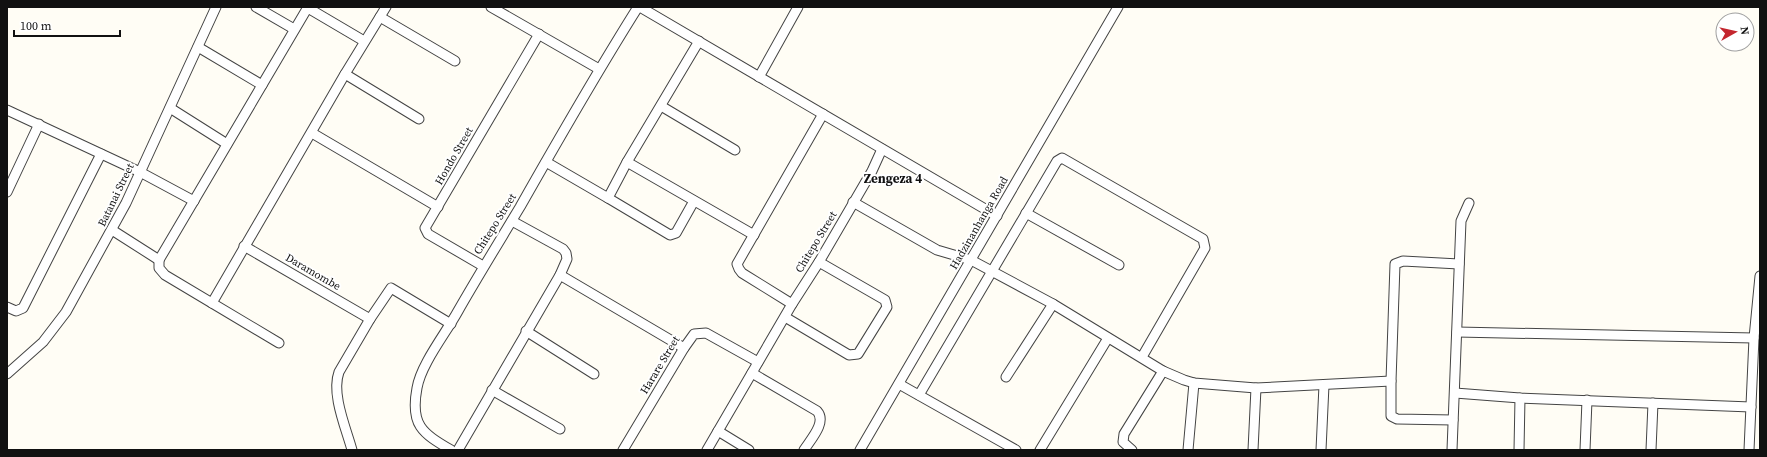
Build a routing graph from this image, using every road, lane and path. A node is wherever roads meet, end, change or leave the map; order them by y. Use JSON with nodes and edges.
{"nodes":[{"id":1,"x":216,"y":7,"type":"edge"},
{"id":2,"x":256,"y":7,"type":"edge"},
{"id":3,"x":386,"y":7,"type":"edge"},
{"id":4,"x":491,"y":7,"type":"edge"},
{"id":5,"x":639,"y":7,"type":"edge"},
{"id":6,"x":798,"y":7,"type":"edge"},
{"id":7,"x":1118,"y":7,"type":"edge"},
{"id":8,"x":308,"y":8,"type":"edge"},
{"id":9,"x":380,"y":17,"type":"junction"},
{"id":10,"x":294,"y":29,"type":"junction"},
{"id":11,"x":539,"y":34,"type":"junction"},
{"id":12,"x":699,"y":41,"type":"junction"},
{"id":13,"x":364,"y":42,"type":"junction"},
{"id":14,"x":198,"y":47,"type":"junction"},
{"id":15,"x":455,"y":61,"type":"dead end"},
{"id":16,"x":599,"y":68,"type":"junction"},
{"id":17,"x":345,"y":74,"type":"junction"},
{"id":18,"x":759,"y":77,"type":"junction"},
{"id":19,"x":262,"y":85,"type":"junction"},
{"id":20,"x":661,"y":106,"type":"junction"},
{"id":21,"x":170,"y":108,"type":"junction"},
{"id":22,"x":7,"y":110,"type":"edge"},
{"id":23,"x":823,"y":114,"type":"junction"},
{"id":24,"x":419,"y":119,"type":"dead end"},
{"id":25,"x":38,"y":124,"type":"junction"},
{"id":26,"x":312,"y":133,"type":"junction"},
{"id":27,"x":227,"y":144,"type":"junction"},
{"id":28,"x":882,"y":149,"type":"junction"},
{"id":29,"x":735,"y":150,"type":"dead end"},
{"id":30,"x":101,"y":154,"type":"junction"},
{"id":31,"x":546,"y":162,"type":"junction"},
{"id":32,"x":627,"y":162,"type":"junction"},
{"id":33,"x":140,"y":172,"type":"junction"},
{"id":34,"x":7,"y":192,"type":"edge"},
{"id":35,"x":608,"y":198,"type":"junction"},
{"id":36,"x":194,"y":201,"type":"junction"},
{"id":37,"x":694,"y":201,"type":"junction"},
{"id":38,"x":853,"y":202,"type":"junction"},
{"id":39,"x":1469,"y":203,"type":"dead end"},
{"id":40,"x":438,"y":207,"type":"junction"},
{"id":41,"x":1026,"y":213,"type":"junction"},
{"id":42,"x":997,"y":216,"type":"junction"},
{"id":43,"x":512,"y":221,"type":"junction"},
{"id":44,"x":112,"y":230,"type":"junction"},
{"id":45,"x":754,"y":235,"type":"junction"},
{"id":46,"x":244,"y":246,"type":"junction"},
{"id":47,"x":159,"y":260,"type":"junction"},
{"id":48,"x":971,"y":260,"type":"junction"},
{"id":49,"x":819,"y":262,"type":"junction"},
{"id":50,"x":1459,"y":264,"type":"junction"},
{"id":51,"x":1120,"y":265,"type":"dead end"},
{"id":52,"x":483,"y":266,"type":"junction"},
{"id":53,"x":992,"y":272,"type":"junction"},
{"id":54,"x":560,"y":275,"type":"junction"},
{"id":55,"x":1760,"y":276,"type":"edge"},
{"id":56,"x":212,"y":303,"type":"junction"},
{"id":57,"x":792,"y":304,"type":"junction"},
{"id":58,"x":1053,"y":304,"type":"junction"},
{"id":59,"x":7,"y":307,"type":"edge"},
{"id":60,"x":784,"y":317,"type":"junction"},
{"id":61,"x":370,"y":319,"type":"junction"},
{"id":62,"x":451,"y":324,"type":"junction"},
{"id":63,"x":526,"y":331,"type":"junction"},
{"id":64,"x":1457,"y":332,"type":"junction"},
{"id":65,"x":1108,"y":338,"type":"junction"},
{"id":66,"x":1754,"y":338,"type":"junction"},
{"id":67,"x":279,"y":342,"type":"dead end"},
{"id":68,"x":684,"y":348,"type":"junction"},
{"id":69,"x":1142,"y":357,"type":"junction"},
{"id":70,"x":758,"y":362,"type":"junction"},
{"id":71,"x":1163,"y":371,"type":"junction"},
{"id":72,"x":752,"y":373,"type":"junction"},
{"id":73,"x":7,"y":374,"type":"edge"},
{"id":74,"x":594,"y":374,"type":"dead end"},
{"id":75,"x":1006,"y":377,"type":"dead end"},
{"id":76,"x":1390,"y":381,"type":"junction"},
{"id":77,"x":1194,"y":383,"type":"junction"},
{"id":78,"x":900,"y":384,"type":"junction"},
{"id":79,"x":1324,"y":385,"type":"junction"},
{"id":80,"x":1256,"y":388,"type":"junction"},
{"id":81,"x":492,"y":390,"type":"junction"},
{"id":82,"x":1455,"y":393,"type":"junction"},
{"id":83,"x":919,"y":395,"type":"junction"},
{"id":84,"x":1520,"y":398,"type":"junction"},
{"id":85,"x":1587,"y":400,"type":"junction"},
{"id":86,"x":1653,"y":403,"type":"junction"},
{"id":87,"x":1751,"y":407,"type":"junction"},
{"id":88,"x":1453,"y":420,"type":"junction"},
{"id":89,"x":560,"y":430,"type":"dead end"},
{"id":90,"x":718,"y":430,"type":"junction"},
{"id":91,"x":863,"y":449,"type":"edge"},
{"id":92,"x":1012,"y":449,"type":"edge"},
{"id":93,"x":352,"y":450,"type":"edge"},
{"id":94,"x":451,"y":450,"type":"edge"},
{"id":95,"x":458,"y":450,"type":"edge"},
{"id":96,"x":623,"y":450,"type":"edge"},
{"id":97,"x":707,"y":450,"type":"edge"},
{"id":98,"x":750,"y":450,"type":"edge"},
{"id":99,"x":804,"y":450,"type":"edge"},
{"id":100,"x":1040,"y":450,"type":"edge"},
{"id":101,"x":1132,"y":450,"type":"edge"},
{"id":102,"x":1188,"y":450,"type":"edge"},
{"id":103,"x":1253,"y":450,"type":"edge"},
{"id":104,"x":1321,"y":450,"type":"edge"},
{"id":105,"x":1452,"y":450,"type":"edge"},
{"id":106,"x":1519,"y":450,"type":"edge"},
{"id":107,"x":1585,"y":450,"type":"edge"},
{"id":108,"x":1651,"y":450,"type":"edge"},
{"id":109,"x":1749,"y":450,"type":"edge"}],
"edges":[{"from":1,"to":14,"type":"street","name":"Batanai Street"},
{"from":2,"to":10,"type":"street"},
{"from":3,"to":9,"type":"street"},
{"from":4,"to":11,"type":"street"},
{"from":5,"to":12,"type":"street"},
{"from":5,"to":16,"type":"street","name":"Chitepo Street"},
{"from":6,"to":18,"type":"street"},
{"from":7,"to":42,"type":"street","name":"Hadzinanhanga Road"},
{"from":8,"to":10,"type":"street"},
{"from":8,"to":13,"type":"street"},
{"from":9,"to":13,"type":"street"},
{"from":9,"to":15,"type":"street"},
{"from":10,"to":19,"type":"street"},
{"from":11,"to":16,"type":"street"},
{"from":11,"to":40,"type":"street","name":"Hondo Street"},
{"from":12,"to":18,"type":"street"},
{"from":12,"to":20,"type":"street"},
{"from":13,"to":17,"type":"street"},
{"from":14,"to":19,"type":"street"},
{"from":14,"to":21,"type":"street","name":"Batanai Street"},
{"from":16,"to":31,"type":"street","name":"Chitepo Street"},
{"from":17,"to":24,"type":"street"},
{"from":17,"to":26,"type":"street"},
{"from":18,"to":23,"type":"street"},
{"from":19,"to":27,"type":"street"},
{"from":20,"to":29,"type":"street"},
{"from":20,"to":32,"type":"street"},
{"from":21,"to":27,"type":"street"},
{"from":21,"to":33,"type":"street","name":"Batanai Street"},
{"from":22,"to":25,"type":"street"},
{"from":23,"to":28,"type":"street"},
{"from":23,"to":45,"type":"street"},
{"from":25,"to":30,"type":"street"},
{"from":25,"to":34,"type":"street"},
{"from":26,"to":40,"type":"street"},
{"from":26,"to":46,"type":"street"},
{"from":27,"to":36,"type":"street"},
{"from":28,"to":38,"type":"street","name":"Chitepo Street"},
{"from":28,"to":42,"type":"street"},
{"from":30,"to":33,"type":"street"},
{"from":30,"to":59,"type":"street"},
{"from":31,"to":35,"type":"street"},
{"from":31,"to":43,"type":"street","name":"Chitepo Street"},
{"from":32,"to":35,"type":"street"},
{"from":32,"to":37,"type":"street"},
{"from":33,"to":36,"type":"street"},
{"from":33,"to":44,"type":"street","name":"Batanai Street"},
{"from":35,"to":37,"type":"street"},
{"from":36,"to":47,"type":"street"},
{"from":37,"to":45,"type":"street"},
{"from":38,"to":48,"type":"street"},
{"from":38,"to":49,"type":"street","name":"Chitepo Street"},
{"from":39,"to":50,"type":"street"},
{"from":40,"to":52,"type":"street","name":"Hondo Street"},
{"from":41,"to":51,"type":"street"},
{"from":41,"to":53,"type":"street"},
{"from":41,"to":69,"type":"street"},
{"from":42,"to":48,"type":"street","name":"Hadzinanhanga Road"},
{"from":43,"to":52,"type":"street","name":"Chitepo Street"},
{"from":43,"to":54,"type":"street"},
{"from":44,"to":47,"type":"street"},
{"from":44,"to":73,"type":"street","name":"Batanai Street"},
{"from":45,"to":57,"type":"street"},
{"from":46,"to":56,"type":"street"},
{"from":46,"to":61,"type":"street","name":"Daramombe"},
{"from":47,"to":56,"type":"street"},
{"from":48,"to":53,"type":"street"},
{"from":48,"to":78,"type":"street","name":"Hadzinanhanga Road"},
{"from":49,"to":57,"type":"street","name":"Chitepo Street"},
{"from":49,"to":60,"type":"street"},
{"from":50,"to":64,"type":"street"},
{"from":50,"to":76,"type":"street"},
{"from":52,"to":62,"type":"street","name":"Chitepo Street"},
{"from":53,"to":58,"type":"street"},
{"from":53,"to":83,"type":"street"},
{"from":54,"to":63,"type":"street"},
{"from":54,"to":68,"type":"street"},
{"from":55,"to":66,"type":"street"},
{"from":56,"to":67,"type":"street"},
{"from":57,"to":60,"type":"street","name":"Chitepo Street"},
{"from":58,"to":65,"type":"street"},
{"from":58,"to":75,"type":"street"},
{"from":60,"to":70,"type":"street","name":"Chitepo Street"},
{"from":61,"to":62,"type":"street"},
{"from":61,"to":93,"type":"street"},
{"from":62,"to":94,"type":"street","name":"Chitepo Street"},
{"from":63,"to":74,"type":"street"},
{"from":63,"to":81,"type":"street"},
{"from":64,"to":66,"type":"street"},
{"from":64,"to":82,"type":"street"},
{"from":65,"to":69,"type":"street"},
{"from":65,"to":100,"type":"street"},
{"from":66,"to":87,"type":"street"},
{"from":68,"to":70,"type":"street","name":"Harare Street"},
{"from":68,"to":96,"type":"street","name":"Harare Street"},
{"from":69,"to":71,"type":"street"},
{"from":70,"to":72,"type":"street","name":"Chitepo Street"},
{"from":71,"to":77,"type":"street"},
{"from":71,"to":101,"type":"street"},
{"from":72,"to":90,"type":"street","name":"Chitepo Street"},
{"from":72,"to":99,"type":"street"},
{"from":76,"to":79,"type":"street"},
{"from":76,"to":88,"type":"street"},
{"from":77,"to":80,"type":"street"},
{"from":77,"to":102,"type":"street"},
{"from":78,"to":83,"type":"street"},
{"from":78,"to":91,"type":"street","name":"Hadzinanhanga Road"},
{"from":79,"to":80,"type":"street"},
{"from":79,"to":104,"type":"street"},
{"from":80,"to":103,"type":"street"},
{"from":81,"to":89,"type":"street"},
{"from":81,"to":95,"type":"street"},
{"from":82,"to":84,"type":"street"},
{"from":82,"to":88,"type":"street"},
{"from":83,"to":92,"type":"street"},
{"from":84,"to":85,"type":"street"},
{"from":84,"to":106,"type":"street"},
{"from":85,"to":86,"type":"street"},
{"from":85,"to":107,"type":"street"},
{"from":86,"to":87,"type":"street"},
{"from":86,"to":108,"type":"street"},
{"from":87,"to":109,"type":"street"},
{"from":88,"to":105,"type":"street"},
{"from":90,"to":97,"type":"street","name":"Chitepo Street"},
{"from":90,"to":98,"type":"street"}]}
